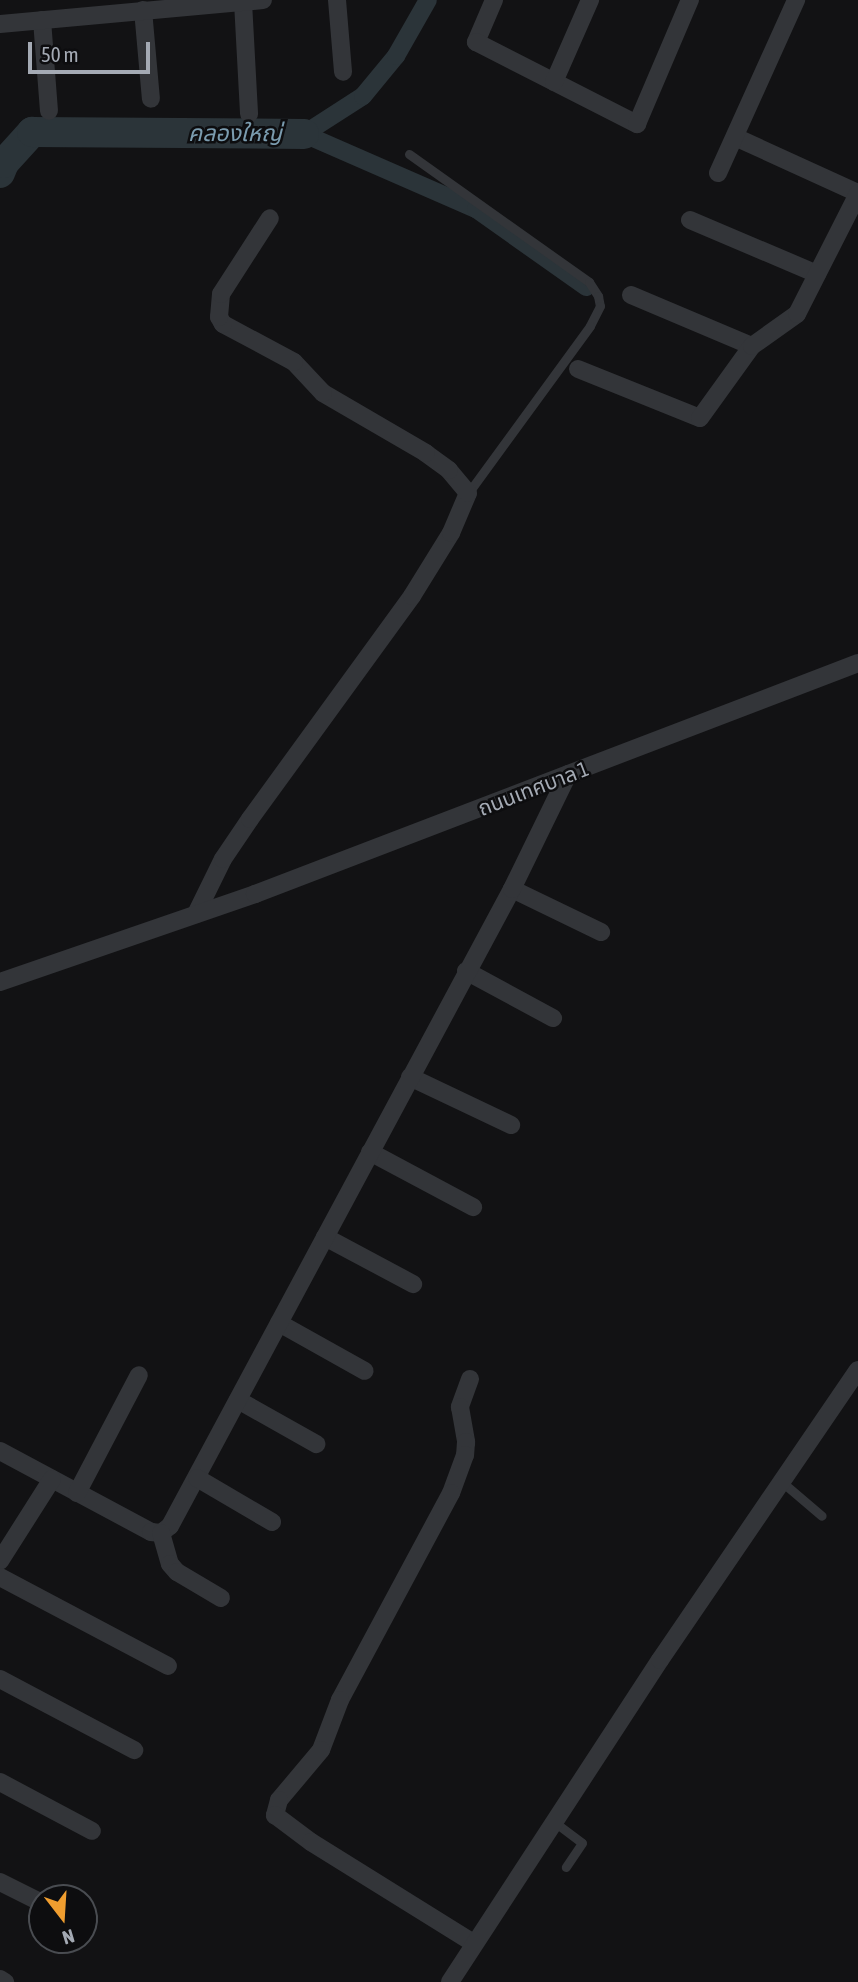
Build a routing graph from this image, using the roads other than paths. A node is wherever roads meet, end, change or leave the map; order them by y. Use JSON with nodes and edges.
{"nodes":[{"id":1,"x":263,"y":0,"type":"edge"},
{"id":2,"x":337,"y":0,"type":"edge"},
{"id":3,"x":494,"y":0,"type":"edge"},
{"id":4,"x":590,"y":0,"type":"edge"},
{"id":5,"x":690,"y":0,"type":"edge"},
{"id":6,"x":796,"y":0,"type":"edge"},
{"id":7,"x":243,"y":2,"type":"junction"},
{"id":8,"x":198,"y":3,"type":"edge"},
{"id":9,"x":143,"y":10,"type":"junction"},
{"id":10,"x":42,"y":20,"type":"junction"},
{"id":11,"x":0,"y":24,"type":"edge"},
{"id":12,"x":343,"y":72,"type":"dead end"},
{"id":13,"x":554,"y":82,"type":"junction"},
{"id":14,"x":151,"y":99,"type":"dead end"},
{"id":15,"x":49,"y":111,"type":"dead end"},
{"id":16,"x":249,"y":114,"type":"dead end"},
{"id":17,"x":735,"y":137,"type":"junction"},
{"id":18,"x":409,"y":153,"type":"dead end"},
{"id":19,"x":719,"y":173,"type":"dead end"},
{"id":20,"x":858,"y":194,"type":"edge"},
{"id":21,"x":270,"y":218,"type":"dead end"},
{"id":22,"x":690,"y":219,"type":"dead end"},
{"id":23,"x":817,"y":274,"type":"junction"},
{"id":24,"x":631,"y":295,"type":"dead end"},
{"id":25,"x":752,"y":346,"type":"junction"},
{"id":26,"x":578,"y":369,"type":"dead end"},
{"id":27,"x":468,"y":493,"type":"junction"},
{"id":28,"x":858,"y":663,"type":"edge"},
{"id":29,"x":568,"y":774,"type":"junction"},
{"id":30,"x":512,"y":889,"type":"junction"},
{"id":31,"x":202,"y":912,"type":"junction"},
{"id":32,"x":601,"y":932,"type":"dead end"},
{"id":33,"x":466,"y":971,"type":"junction"},
{"id":34,"x":0,"y":982,"type":"edge"},
{"id":35,"x":553,"y":1018,"type":"dead end"},
{"id":36,"x":410,"y":1077,"type":"junction"},
{"id":37,"x":511,"y":1125,"type":"dead end"},
{"id":38,"x":370,"y":1152,"type":"junction"},
{"id":39,"x":473,"y":1208,"type":"dead end"},
{"id":40,"x":325,"y":1237,"type":"junction"},
{"id":41,"x":413,"y":1284,"type":"dead end"},
{"id":42,"x":279,"y":1323,"type":"junction"},
{"id":43,"x":858,"y":1370,"type":"edge"},
{"id":44,"x":365,"y":1371,"type":"dead end"},
{"id":45,"x":139,"y":1375,"type":"dead end"},
{"id":46,"x":470,"y":1379,"type":"dead end"},
{"id":47,"x":238,"y":1400,"type":"junction"},
{"id":48,"x":316,"y":1444,"type":"dead end"},
{"id":49,"x":0,"y":1451,"type":"edge"},
{"id":50,"x":197,"y":1478,"type":"junction"},
{"id":51,"x":52,"y":1479,"type":"junction"},
{"id":52,"x":782,"y":1482,"type":"junction"},
{"id":53,"x":78,"y":1493,"type":"junction"},
{"id":54,"x":822,"y":1516,"type":"dead end"},
{"id":55,"x":272,"y":1522,"type":"dead end"},
{"id":56,"x":161,"y":1533,"type":"junction"},
{"id":57,"x":0,"y":1561,"type":"edge"},
{"id":58,"x":0,"y":1577,"type":"edge"},
{"id":59,"x":220,"y":1598,"type":"dead end"},
{"id":60,"x":168,"y":1666,"type":"dead end"},
{"id":61,"x":0,"y":1679,"type":"edge"},
{"id":62,"x":134,"y":1750,"type":"dead end"},
{"id":63,"x":0,"y":1782,"type":"edge"},
{"id":64,"x":553,"y":1821,"type":"junction"},
{"id":65,"x":92,"y":1831,"type":"dead end"},
{"id":66,"x":566,"y":1867,"type":"dead end"},
{"id":67,"x":0,"y":1882,"type":"edge"},
{"id":68,"x":28,"y":1896,"type":"edge"},
{"id":69,"x":473,"y":1943,"type":"junction"},
{"id":70,"x":0,"y":1979,"type":"edge"},
{"id":71,"x":5,"y":1982,"type":"edge"},
{"id":72,"x":450,"y":1982,"type":"edge"}],
"edges":[{"from":1,"to":7,"type":"street"},
{"from":2,"to":12,"type":"street"},
{"from":3,"to":13,"type":"street"},
{"from":4,"to":13,"type":"street"},
{"from":5,"to":13,"type":"street"},
{"from":6,"to":17,"type":"street"},
{"from":7,"to":8,"type":"street"},
{"from":7,"to":16,"type":"street"},
{"from":8,"to":9,"type":"street"},
{"from":9,"to":10,"type":"street"},
{"from":9,"to":14,"type":"street"},
{"from":10,"to":11,"type":"street"},
{"from":10,"to":15,"type":"street"},
{"from":17,"to":19,"type":"street"},
{"from":17,"to":20,"type":"street"},
{"from":18,"to":27,"type":"lane"},
{"from":20,"to":23,"type":"street"},
{"from":21,"to":27,"type":"street"},
{"from":22,"to":23,"type":"street"},
{"from":23,"to":25,"type":"street"},
{"from":24,"to":25,"type":"street"},
{"from":25,"to":26,"type":"street"},
{"from":27,"to":31,"type":"street"},
{"from":28,"to":29,"type":"street","name":"ถนนเทศบาล 1"},
{"from":29,"to":30,"type":"street"},
{"from":29,"to":31,"type":"street","name":"ถนนเทศบาล 1"},
{"from":30,"to":32,"type":"street"},
{"from":30,"to":33,"type":"street"},
{"from":31,"to":34,"type":"street","name":"ถนนเทศบาล 1"},
{"from":33,"to":35,"type":"street"},
{"from":33,"to":36,"type":"street"},
{"from":36,"to":37,"type":"street"},
{"from":36,"to":38,"type":"street"},
{"from":38,"to":39,"type":"street"},
{"from":38,"to":40,"type":"street"},
{"from":40,"to":41,"type":"street"},
{"from":40,"to":42,"type":"street"},
{"from":42,"to":44,"type":"street"},
{"from":42,"to":47,"type":"street"},
{"from":43,"to":52,"type":"street"},
{"from":45,"to":53,"type":"street"},
{"from":46,"to":69,"type":"street"},
{"from":47,"to":48,"type":"street"},
{"from":47,"to":50,"type":"street"},
{"from":49,"to":51,"type":"street"},
{"from":50,"to":55,"type":"street"},
{"from":50,"to":56,"type":"street"},
{"from":51,"to":53,"type":"street"},
{"from":51,"to":57,"type":"street"},
{"from":52,"to":54,"type":"lane"},
{"from":52,"to":64,"type":"street"},
{"from":53,"to":56,"type":"street"},
{"from":56,"to":59,"type":"street"},
{"from":58,"to":60,"type":"street"},
{"from":61,"to":62,"type":"street"},
{"from":63,"to":65,"type":"street"},
{"from":64,"to":66,"type":"lane"},
{"from":64,"to":69,"type":"street"},
{"from":67,"to":68,"type":"street"},
{"from":69,"to":72,"type":"street"},
{"from":70,"to":71,"type":"street"}]}
